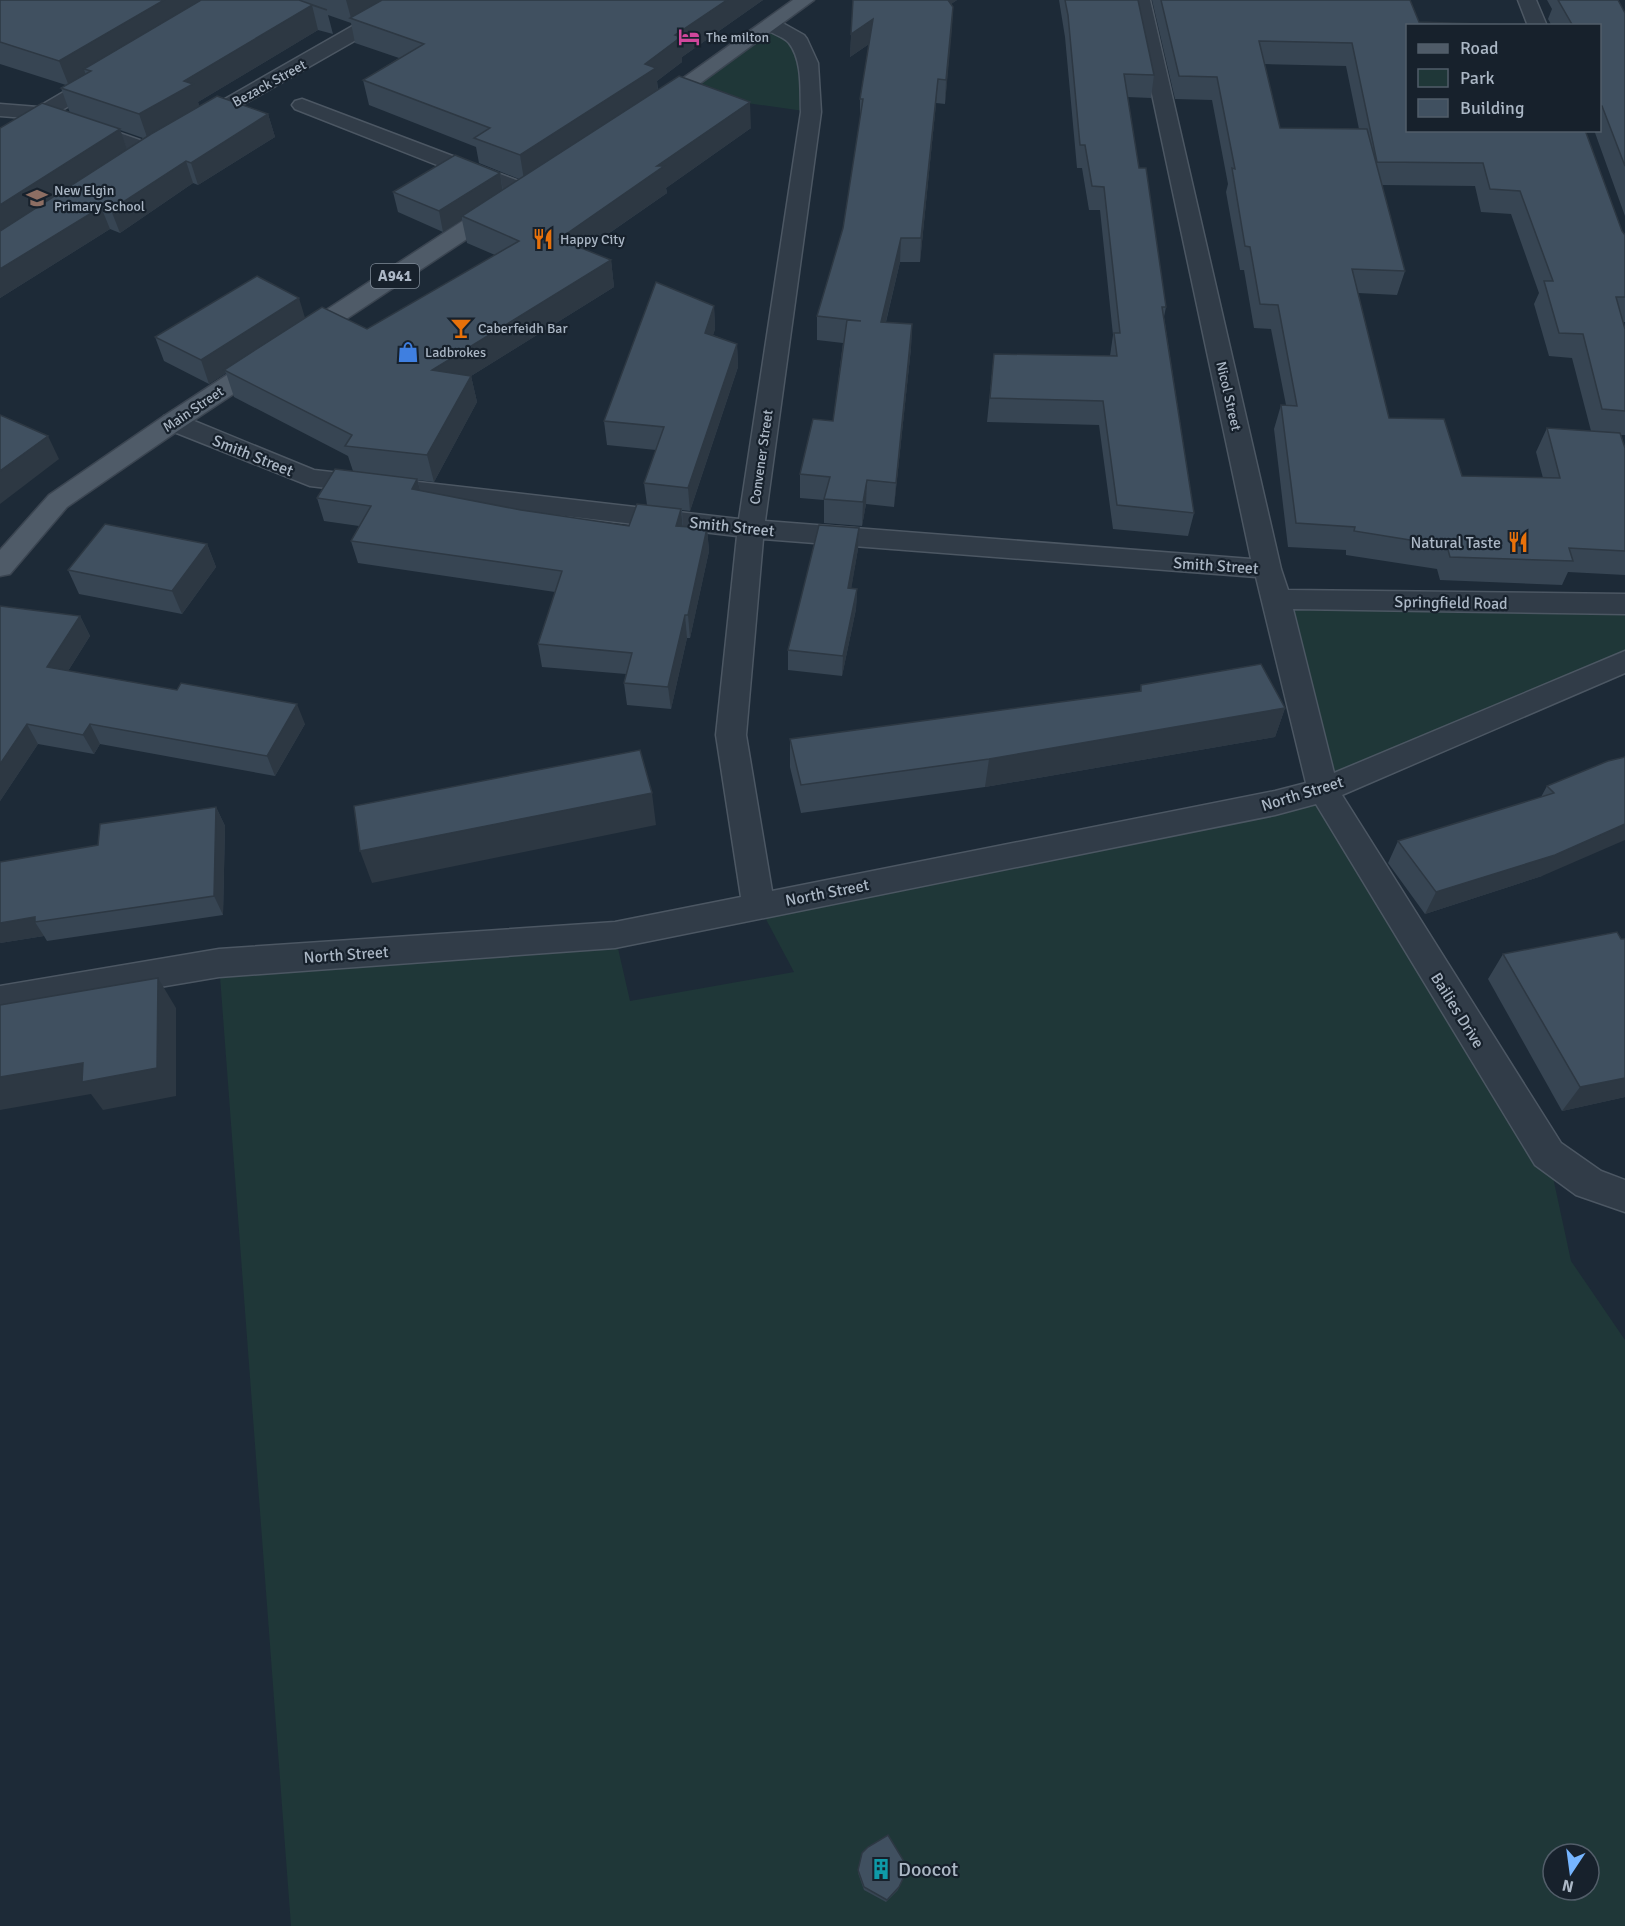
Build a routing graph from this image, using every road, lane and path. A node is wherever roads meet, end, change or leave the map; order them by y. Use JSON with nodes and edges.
{"nodes":[{"id":1,"x":412,"y":0,"type":"edge"},
{"id":2,"x":805,"y":0,"type":"edge"},
{"id":3,"x":1141,"y":0,"type":"edge"},
{"id":4,"x":1527,"y":0,"type":"edge"},
{"id":5,"x":1537,"y":24,"type":"edge"},
{"id":6,"x":334,"y":26,"type":"dead end"},
{"id":7,"x":772,"y":26,"type":"junction"},
{"id":8,"x":355,"y":34,"type":"junction"},
{"id":9,"x":119,"y":67,"type":"edge"},
{"id":10,"x":302,"y":105,"type":"dead end"},
{"id":11,"x":0,"y":110,"type":"edge"},
{"id":12,"x":42,"y":113,"type":"junction"},
{"id":13,"x":638,"y":118,"type":"edge"},
{"id":14,"x":165,"y":141,"type":"junction"},
{"id":15,"x":130,"y":163,"type":"edge"},
{"id":16,"x":534,"y":185,"type":"joint"},
{"id":17,"x":173,"y":422,"type":"junction"},
{"id":18,"x":751,"y":529,"type":"junction"},
{"id":19,"x":0,"y":567,"type":"edge"},
{"id":20,"x":1268,"y":569,"type":"junction"},
{"id":21,"x":1277,"y":599,"type":"junction"},
{"id":22,"x":1625,"y":604,"type":"edge"},
{"id":23,"x":1625,"y":661,"type":"edge"},
{"id":24,"x":1323,"y":790,"type":"junction"},
{"id":25,"x":759,"y":906,"type":"junction"},
{"id":26,"x":0,"y":1000,"type":"edge"},
{"id":27,"x":1625,"y":1196,"type":"edge"}],
"edges":[{"from":1,"to":8,"type":"street","name":"Bezack Street"},
{"from":2,"to":7,"type":"main road"},
{"from":3,"to":20,"type":"street","name":"Nicol Street"},
{"from":4,"to":5,"type":"street"},
{"from":6,"to":8,"type":"street"},
{"from":7,"to":13,"type":"main road"},
{"from":7,"to":18,"type":"street","name":"Convener Street"},
{"from":8,"to":14,"type":"street","name":"Bezack Street"},
{"from":9,"to":12,"type":"street"},
{"from":10,"to":16,"type":"street","name":"Main Street"},
{"from":11,"to":12,"type":"street"},
{"from":12,"to":14,"type":"street"},
{"from":14,"to":15,"type":"street","name":"Bezack Street"},
{"from":16,"to":17,"type":"main road","name":"Main Street","number":"A941"},
{"from":17,"to":18,"type":"street","name":"Smith Street"},
{"from":17,"to":19,"type":"main road","name":"Main Street","number":"A941"},
{"from":18,"to":20,"type":"street","name":"Smith Street"},
{"from":18,"to":25,"type":"street","name":"Convener Street"},
{"from":20,"to":21,"type":"street","name":"Nicol Street"},
{"from":21,"to":22,"type":"street","name":"Springfield Road"},
{"from":21,"to":24,"type":"street","name":"Nicol Street"},
{"from":23,"to":24,"type":"street","name":"North Street"},
{"from":24,"to":25,"type":"street","name":"North Street"},
{"from":24,"to":27,"type":"street","name":"Bailies Drive"},
{"from":25,"to":26,"type":"street","name":"North Street"}]}
